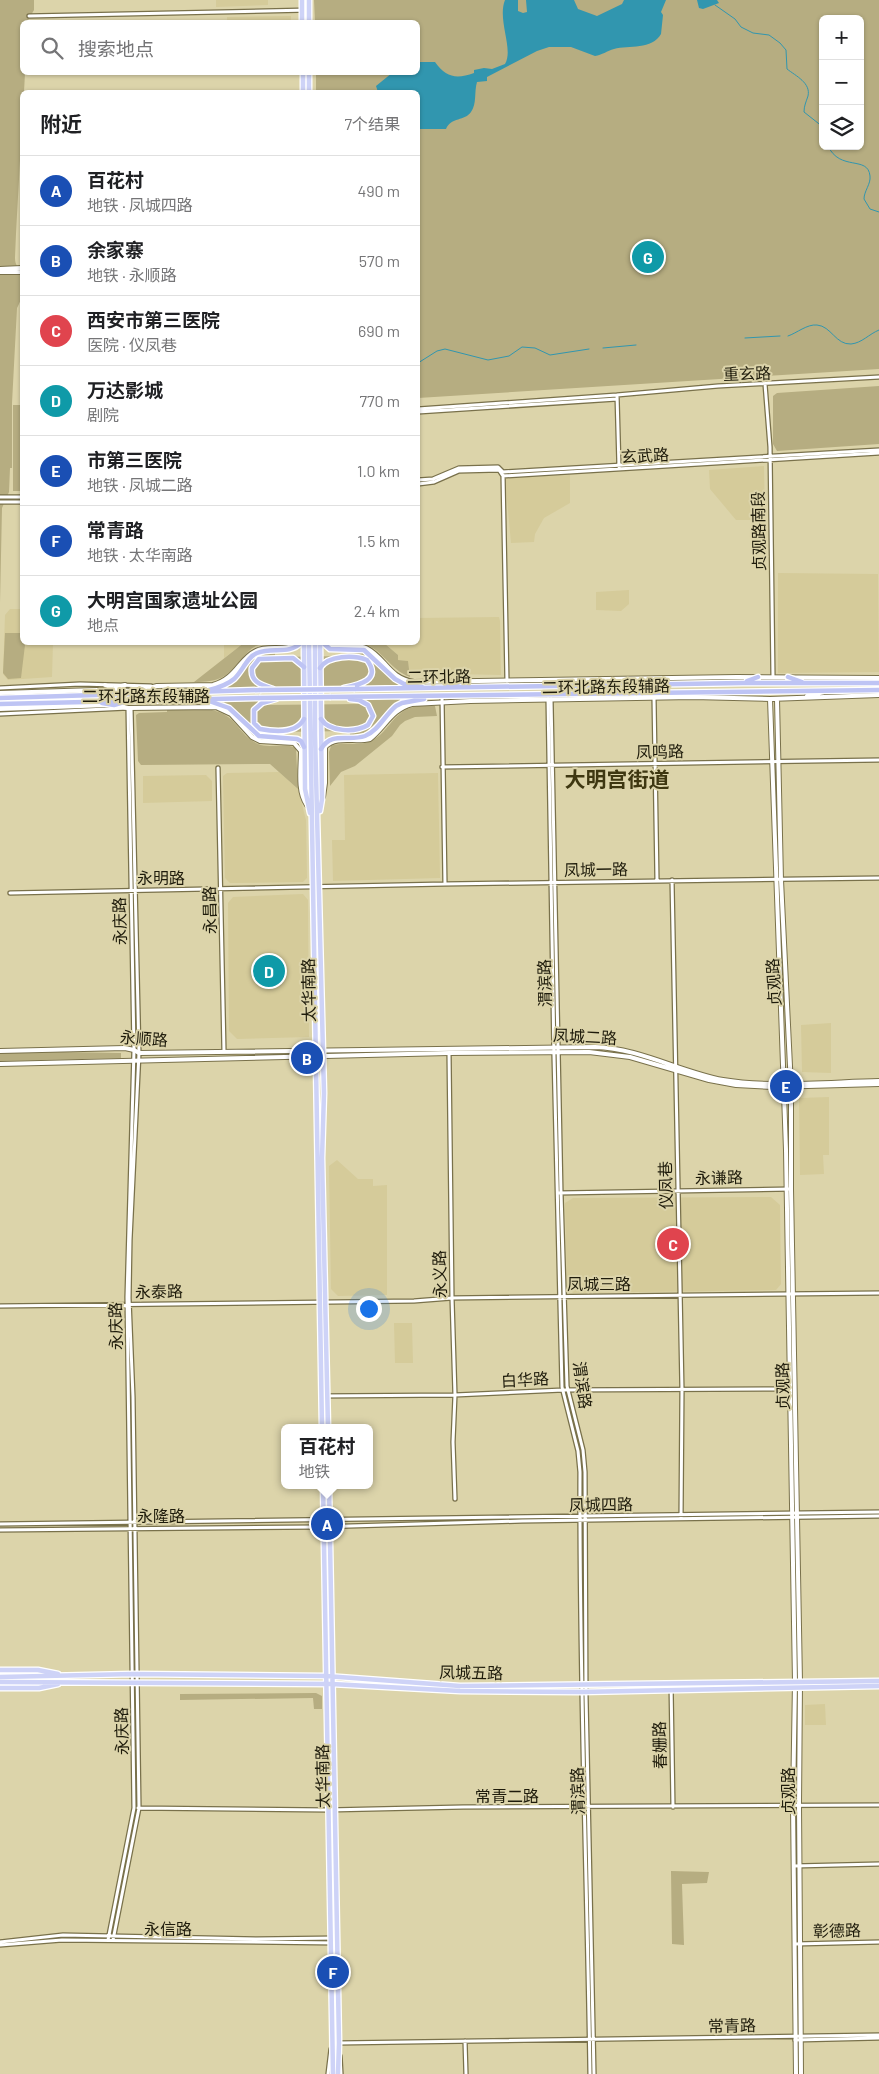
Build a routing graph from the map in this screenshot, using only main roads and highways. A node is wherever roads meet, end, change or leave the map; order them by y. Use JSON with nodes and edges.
{"nodes":[{"id":1,"x":302,"y":0,"type":"edge"},
{"id":2,"x":308,"y":0,"type":"edge"},
{"id":3,"x":302,"y":20,"type":"edge"},
{"id":4,"x":309,"y":20,"type":"edge"},
{"id":5,"x":303,"y":75,"type":"edge"},
{"id":6,"x":309,"y":75,"type":"edge"},
{"id":7,"x":303,"y":90,"type":"edge"},
{"id":8,"x":310,"y":90,"type":"edge"},
{"id":9,"x":0,"y":270,"type":"edge"},
{"id":10,"x":20,"y":270,"type":"edge"},
{"id":11,"x":294,"y":645,"type":"edge"},
{"id":12,"x":300,"y":645,"type":"edge"},
{"id":13,"x":303,"y":645,"type":"edge"},
{"id":14,"x":310,"y":645,"type":"edge"},
{"id":15,"x":315,"y":645,"type":"edge"},
{"id":16,"x":323,"y":645,"type":"edge"},
{"id":17,"x":326,"y":645,"type":"edge"},
{"id":18,"x":328,"y":645,"type":"edge"},
{"id":19,"x":304,"y":667,"type":"junction"},
{"id":20,"x":320,"y":668,"type":"junction"},
{"id":21,"x":758,"y":677,"type":"junction"},
{"id":22,"x":788,"y":677,"type":"junction"},
{"id":23,"x":879,"y":678,"type":"edge"},
{"id":24,"x":460,"y":682,"type":"junction"},
{"id":25,"x":743,"y":683,"type":"junction"},
{"id":26,"x":879,"y":683,"type":"edge"},
{"id":27,"x":105,"y":684,"type":"road end"},
{"id":28,"x":806,"y":684,"type":"junction"},
{"id":29,"x":125,"y":685,"type":"road end"},
{"id":30,"x":356,"y":687,"type":"junction"},
{"id":31,"x":114,"y":688,"type":"junction"},
{"id":32,"x":261,"y":688,"type":"junction"},
{"id":33,"x":436,"y":688,"type":"junction"},
{"id":34,"x":106,"y":690,"type":"junction"},
{"id":35,"x":879,"y":690,"type":"edge"},
{"id":36,"x":122,"y":691,"type":"junction"},
{"id":37,"x":137,"y":691,"type":"junction"},
{"id":38,"x":833,"y":691,"type":"junction"},
{"id":39,"x":199,"y":692,"type":"junction"},
{"id":40,"x":706,"y":692,"type":"junction"},
{"id":41,"x":0,"y":693,"type":"edge"},
{"id":42,"x":130,"y":694,"type":"junction"},
{"id":43,"x":879,"y":694,"type":"edge"},
{"id":44,"x":331,"y":697,"type":"junction"},
{"id":45,"x":440,"y":697,"type":"junction"},
{"id":46,"x":0,"y":698,"type":"edge"},
{"id":47,"x":795,"y":698,"type":"junction"},
{"id":48,"x":203,"y":699,"type":"junction"},
{"id":49,"x":754,"y":699,"type":"junction"},
{"id":50,"x":770,"y":699,"type":"junction"},
{"id":51,"x":777,"y":699,"type":"junction"},
{"id":52,"x":130,"y":700,"type":"junction"},
{"id":53,"x":260,"y":700,"type":"junction"},
{"id":54,"x":94,"y":701,"type":"junction"},
{"id":55,"x":0,"y":704,"type":"edge"},
{"id":56,"x":114,"y":705,"type":"junction"},
{"id":57,"x":0,"y":709,"type":"edge"},
{"id":58,"x":304,"y":719,"type":"junction"},
{"id":59,"x":321,"y":719,"type":"junction"},
{"id":60,"x":304,"y":747,"type":"junction"},
{"id":61,"x":321,"y":749,"type":"junction"},
{"id":62,"x":775,"y":761,"type":"junction"},
{"id":63,"x":322,"y":799,"type":"junction"},
{"id":64,"x":307,"y":805,"type":"junction"},
{"id":65,"x":312,"y":817,"type":"junction"},
{"id":66,"x":318,"y":817,"type":"junction"},
{"id":67,"x":316,"y":1049,"type":"junction"},
{"id":68,"x":0,"y":1051,"type":"edge"},
{"id":69,"x":323,"y":1053,"type":"junction"},
{"id":70,"x":315,"y":1056,"type":"junction"},
{"id":71,"x":0,"y":1064,"type":"edge"},
{"id":72,"x":879,"y":1082,"type":"edge"},
{"id":73,"x":784,"y":1085,"type":"junction"},
{"id":74,"x":791,"y":1085,"type":"junction"},
{"id":75,"x":789,"y":1189,"type":"junction"},
{"id":76,"x":791,"y":1293,"type":"junction"},
{"id":77,"x":322,"y":1424,"type":"edge"},
{"id":78,"x":328,"y":1424,"type":"edge"},
{"id":79,"x":323,"y":1489,"type":"edge"},
{"id":80,"x":330,"y":1489,"type":"edge"},
{"id":81,"x":0,"y":1670,"type":"edge"},
{"id":82,"x":62,"y":1675,"type":"junction"},
{"id":83,"x":326,"y":1676,"type":"junction"},
{"id":84,"x":0,"y":1677,"type":"edge"},
{"id":85,"x":332,"y":1677,"type":"junction"},
{"id":86,"x":879,"y":1681,"type":"edge"},
{"id":87,"x":0,"y":1682,"type":"edge"},
{"id":88,"x":64,"y":1683,"type":"junction"},
{"id":89,"x":326,"y":1684,"type":"junction"},
{"id":90,"x":332,"y":1684,"type":"junction"},
{"id":91,"x":797,"y":1685,"type":"junction"},
{"id":92,"x":671,"y":1686,"type":"junction"},
{"id":93,"x":879,"y":1686,"type":"edge"},
{"id":94,"x":0,"y":1688,"type":"edge"},
{"id":95,"x":797,"y":1944,"type":"junction"},
{"id":96,"x":335,"y":2067,"type":"junction"},
{"id":97,"x":333,"y":2074,"type":"edge"},
{"id":98,"x":340,"y":2074,"type":"edge"},
{"id":99,"x":796,"y":2074,"type":"edge"},
{"id":100,"x":802,"y":2074,"type":"edge"}],
"edges":[{"from":1,"to":3,"type":"main road"},
{"from":2,"to":4,"type":"main road"},
{"from":5,"to":7,"type":"main road"},
{"from":6,"to":8,"type":"main road"},
{"from":9,"to":10,"type":"main road"},
{"from":11,"to":37,"type":"main road","name":"二环北路东段辅路"},
{"from":12,"to":39,"type":"highway"},
{"from":13,"to":19,"type":"main road"},
{"from":14,"to":65,"type":"main road","name":"太华南路"},
{"from":15,"to":66,"type":"main road","name":"太华南路"},
{"from":16,"to":20,"type":"main road"},
{"from":17,"to":33,"type":"highway"},
{"from":18,"to":24,"type":"main road","name":"二环北路东段辅路"},
{"from":19,"to":32,"type":"highway"},
{"from":19,"to":58,"type":"main road"},
{"from":20,"to":30,"type":"highway"},
{"from":20,"to":59,"type":"main road"},
{"from":21,"to":22,"type":"main road","name":"二环北路东段辅路"},
{"from":21,"to":24,"type":"main road","name":"二环北路东段辅路"},
{"from":21,"to":25,"type":"highway"},
{"from":22,"to":23,"type":"main road","name":"二环北路东段辅路"},
{"from":22,"to":28,"type":"highway"},
{"from":24,"to":33,"type":"highway"},
{"from":25,"to":28,"type":"highway","name":"二环北路"},
{"from":25,"to":33,"type":"highway","name":"二环北路"},
{"from":26,"to":28,"type":"highway","name":"二环北路"},
{"from":27,"to":31,"type":"main road"},
{"from":29,"to":31,"type":"main road"},
{"from":30,"to":32,"type":"highway","name":"二环北路","bridge":true},
{"from":30,"to":33,"type":"highway","name":"二环北路"},
{"from":31,"to":34,"type":"main road"},
{"from":31,"to":36,"type":"main road"},
{"from":32,"to":39,"type":"highway","name":"二环北路"},
{"from":34,"to":36,"type":"main road","name":"二环北路东段辅路"},
{"from":34,"to":41,"type":"main road","name":"二环北路东段辅路"},
{"from":35,"to":38,"type":"highway","name":"二环北路"},
{"from":36,"to":37,"type":"main road","name":"二环北路东段辅路"},
{"from":36,"to":42,"type":"highway"},
{"from":37,"to":42,"type":"highway"},
{"from":38,"to":40,"type":"highway","name":"二环北路"},
{"from":38,"to":47,"type":"main road"},
{"from":39,"to":42,"type":"highway","name":"二环北路"},
{"from":40,"to":45,"type":"highway","name":"二环北路"},
{"from":40,"to":49,"type":"main road"},
{"from":42,"to":46,"type":"highway","name":"二环北路"},
{"from":43,"to":47,"type":"main road","name":"二环北路东段辅路"},
{"from":44,"to":45,"type":"highway","name":"二环北路"},
{"from":44,"to":53,"type":"highway","name":"二环北路","bridge":true},
{"from":44,"to":59,"type":"highway"},
{"from":45,"to":61,"type":"highway"},
{"from":47,"to":51,"type":"main road","name":"二环北路东段辅路"},
{"from":48,"to":52,"type":"highway","name":"二环北路"},
{"from":48,"to":53,"type":"highway","name":"二环北路"},
{"from":48,"to":60,"type":"highway"},
{"from":49,"to":50,"type":"main road","name":"二环北路东段辅路"},
{"from":49,"to":63,"type":"main road","name":"二环北路东段辅路"},
{"from":50,"to":51,"type":"main road","name":"二环北路东段辅路"},
{"from":50,"to":62,"type":"main road","name":"贞观路"},
{"from":51,"to":62,"type":"main road","name":"贞观路"},
{"from":52,"to":54,"type":"highway","name":"二环北路"},
{"from":52,"to":56,"type":"highway"},
{"from":53,"to":58,"type":"highway"},
{"from":54,"to":55,"type":"highway","name":"二环北路"},
{"from":54,"to":56,"type":"highway"},
{"from":56,"to":57,"type":"main road","name":"二环北路东段辅路"},
{"from":56,"to":64,"type":"main road","name":"二环北路东段辅路"},
{"from":58,"to":60,"type":"main road"},
{"from":59,"to":61,"type":"main road"},
{"from":60,"to":64,"type":"main road"},
{"from":61,"to":63,"type":"main road"},
{"from":62,"to":73,"type":"main road","name":"贞观路"},
{"from":62,"to":74,"type":"main road","name":"贞观路"},
{"from":63,"to":66,"type":"main road"},
{"from":64,"to":65,"type":"main road"},
{"from":65,"to":67,"type":"main road","name":"太华南路"},
{"from":66,"to":69,"type":"main road","name":"太华南路"},
{"from":67,"to":68,"type":"main road","name":"永顺路"},
{"from":67,"to":69,"type":"main road","name":"凤城二路"},
{"from":67,"to":70,"type":"main road","name":"太华南路"},
{"from":69,"to":70,"type":"main road","name":"凤城二路"},
{"from":69,"to":73,"type":"main road","name":"凤城二路"},
{"from":69,"to":78,"type":"main road","name":"太华南路"},
{"from":70,"to":71,"type":"main road","name":"永顺路"},
{"from":70,"to":77,"type":"main road","name":"太华南路"},
{"from":72,"to":74,"type":"main road","name":"凤城二路"},
{"from":73,"to":74,"type":"main road","name":"凤城二路"},
{"from":73,"to":75,"type":"main road","name":"贞观路"},
{"from":74,"to":75,"type":"main road","name":"贞观路"},
{"from":75,"to":76,"type":"main road","name":"贞观路"},
{"from":76,"to":91,"type":"main road","name":"贞观路"},
{"from":76,"to":91,"type":"main road","name":"贞观路"},
{"from":79,"to":83,"type":"main road","name":"太华南路"},
{"from":80,"to":85,"type":"main road","name":"太华南路"},
{"from":81,"to":82,"type":"main road"},
{"from":82,"to":83,"type":"main road","name":"凤城五路"},
{"from":82,"to":84,"type":"main road"},
{"from":83,"to":85,"type":"main road","name":"凤城五路"},
{"from":83,"to":89,"type":"main road","name":"太华南路"},
{"from":85,"to":90,"type":"main road","name":"太华南路"},
{"from":85,"to":92,"type":"main road","name":"凤城五路"},
{"from":86,"to":91,"type":"main road","name":"凤城五路"},
{"from":87,"to":88,"type":"main road"},
{"from":88,"to":89,"type":"main road","name":"凤城五路"},
{"from":88,"to":94,"type":"main road"},
{"from":89,"to":90,"type":"main road","name":"凤城五路"},
{"from":89,"to":96,"type":"main road","name":"太华南路"},
{"from":90,"to":92,"type":"main road","name":"凤城五路"},
{"from":90,"to":96,"type":"main road","name":"太华南路"},
{"from":91,"to":92,"type":"main road","name":"凤城五路"},
{"from":91,"to":93,"type":"main road","name":"凤城五路"},
{"from":91,"to":95,"type":"main road","name":"贞观路"},
{"from":91,"to":95,"type":"main road","name":"贞观路"},
{"from":95,"to":99,"type":"main road","name":"贞观路"},
{"from":95,"to":100,"type":"main road","name":"贞观路"},
{"from":96,"to":97,"type":"main road"},
{"from":96,"to":98,"type":"main road"}]}
